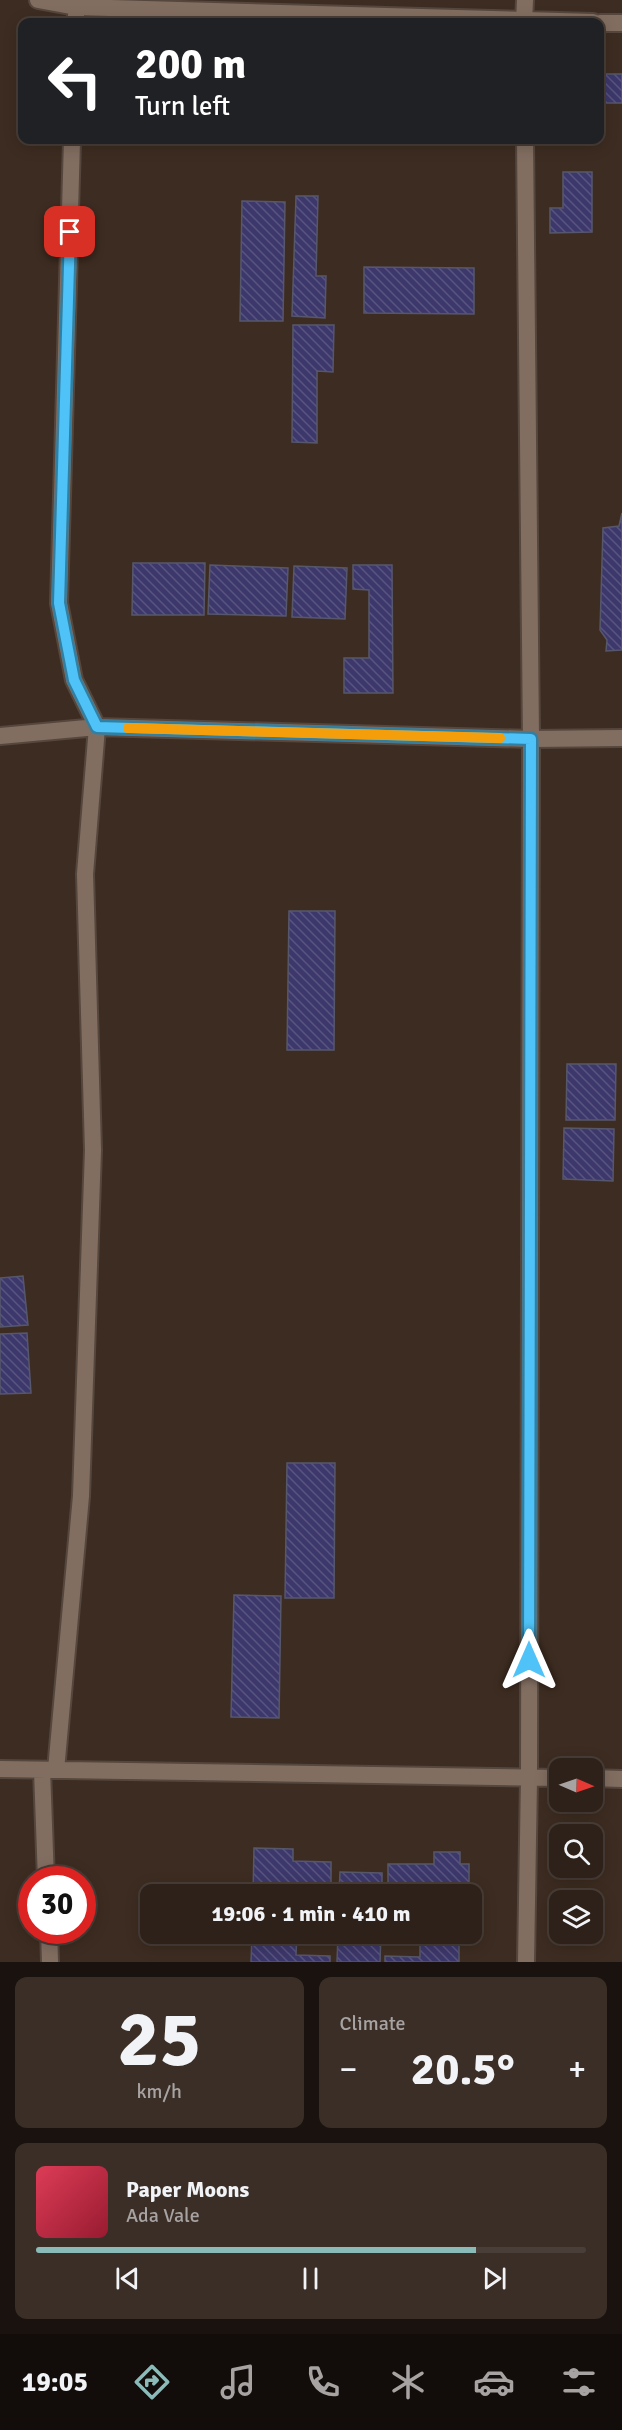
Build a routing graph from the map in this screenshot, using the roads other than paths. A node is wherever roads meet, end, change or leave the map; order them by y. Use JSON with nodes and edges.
{"nodes":[{"id":1,"x":38,"y":0,"type":"edge"},
{"id":2,"x":525,"y":0,"type":"edge"},
{"id":3,"x":76,"y":15,"type":"edge"},
{"id":4,"x":268,"y":18,"type":"edge"},
{"id":5,"x":524,"y":18,"type":"edge"},
{"id":6,"x":604,"y":23,"type":"edge"},
{"id":7,"x":622,"y":23,"type":"edge"},
{"id":8,"x":72,"y":144,"type":"edge"},
{"id":9,"x":525,"y":144,"type":"edge"},
{"id":10,"x":97,"y":727,"type":"junction"},
{"id":11,"x":0,"y":736,"type":"edge"},
{"id":12,"x":622,"y":738,"type":"edge"},
{"id":13,"x":531,"y":739,"type":"junction"},
{"id":14,"x":0,"y":1769,"type":"edge"},
{"id":15,"x":49,"y":1770,"type":"junction"},
{"id":16,"x":529,"y":1778,"type":"junction"},
{"id":17,"x":549,"y":1778,"type":"edge"},
{"id":18,"x":603,"y":1778,"type":"edge"},
{"id":19,"x":622,"y":1779,"type":"edge"},
{"id":20,"x":46,"y":1866,"type":"edge"},
{"id":21,"x":49,"y":1944,"type":"edge"},
{"id":22,"x":50,"y":1962,"type":"edge"},
{"id":23,"x":526,"y":1962,"type":"edge"}],
"edges":[{"from":1,"to":3,"type":"street"},
{"from":2,"to":5,"type":"street"},
{"from":3,"to":4,"type":"street"},
{"from":6,"to":7,"type":"street"},
{"from":8,"to":10,"type":"street"},
{"from":9,"to":13,"type":"street"},
{"from":10,"to":11,"type":"street"},
{"from":10,"to":13,"type":"street"},
{"from":10,"to":15,"type":"street"},
{"from":12,"to":13,"type":"street"},
{"from":13,"to":16,"type":"street"},
{"from":14,"to":15,"type":"street"},
{"from":15,"to":16,"type":"street"},
{"from":15,"to":20,"type":"street"},
{"from":16,"to":17,"type":"street"},
{"from":16,"to":23,"type":"street"},
{"from":18,"to":19,"type":"street"},
{"from":21,"to":22,"type":"street"}]}
